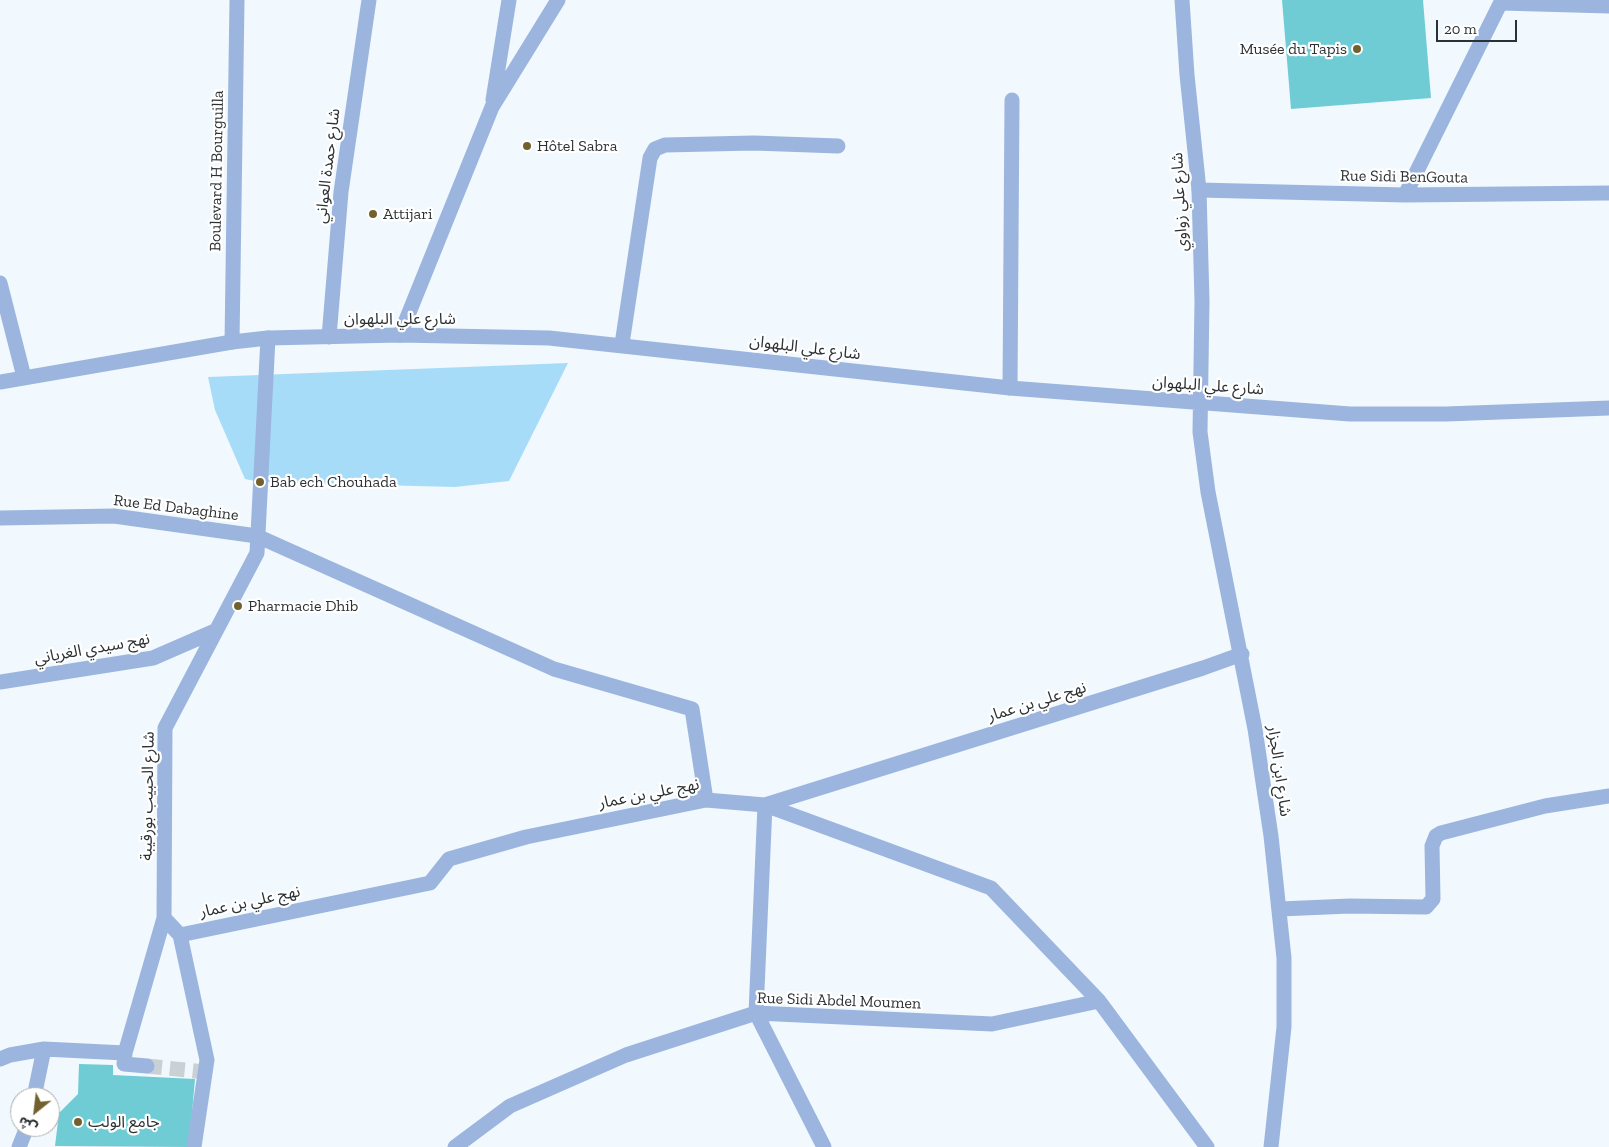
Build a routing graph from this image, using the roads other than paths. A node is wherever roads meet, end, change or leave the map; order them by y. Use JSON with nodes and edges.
{"nodes":[{"id":1,"x":237,"y":0,"type":"edge"},
{"id":2,"x":369,"y":0,"type":"edge"},
{"id":3,"x":509,"y":0,"type":"edge"},
{"id":4,"x":558,"y":0,"type":"edge"},
{"id":5,"x":1182,"y":0,"type":"edge"},
{"id":6,"x":1502,"y":2,"type":"edge"},
{"id":7,"x":1609,"y":6,"type":"edge"},
{"id":8,"x":1012,"y":100,"type":"dead end"},
{"id":9,"x":492,"y":107,"type":"junction"},
{"id":10,"x":838,"y":146,"type":"dead end"},
{"id":11,"x":1199,"y":190,"type":"junction"},
{"id":12,"x":1609,"y":193,"type":"edge"},
{"id":13,"x":1405,"y":195,"type":"junction"},
{"id":14,"x":0,"y":283,"type":"edge"},
{"id":15,"x":400,"y":335,"type":"junction"},
{"id":16,"x":329,"y":337,"type":"junction"},
{"id":17,"x":268,"y":338,"type":"junction"},
{"id":18,"x":232,"y":342,"type":"junction"},
{"id":19,"x":622,"y":344,"type":"junction"},
{"id":20,"x":24,"y":377,"type":"junction"},
{"id":21,"x":0,"y":382,"type":"edge"},
{"id":22,"x":1010,"y":388,"type":"junction"},
{"id":23,"x":1200,"y":403,"type":"junction"},
{"id":24,"x":1609,"y":408,"type":"edge"},
{"id":25,"x":0,"y":518,"type":"edge"},
{"id":26,"x":257,"y":536,"type":"junction"},
{"id":27,"x":214,"y":631,"type":"junction"},
{"id":28,"x":1242,"y":654,"type":"junction"},
{"id":29,"x":0,"y":682,"type":"edge"},
{"id":30,"x":1609,"y":796,"type":"edge"},
{"id":31,"x":706,"y":800,"type":"junction"},
{"id":32,"x":765,"y":805,"type":"junction"},
{"id":33,"x":1280,"y":910,"type":"junction"},
{"id":34,"x":164,"y":918,"type":"junction"},
{"id":35,"x":180,"y":935,"type":"junction"},
{"id":36,"x":1099,"y":1001,"type":"junction"},
{"id":37,"x":756,"y":1013,"type":"junction"},
{"id":38,"x":44,"y":1049,"type":"junction"},
{"id":39,"x":125,"y":1053,"type":"junction"},
{"id":40,"x":0,"y":1059,"type":"edge"},
{"id":41,"x":148,"y":1066,"type":"tunnel mouth"},
{"id":42,"x":36,"y":1087,"type":"edge"},
{"id":43,"x":194,"y":1147,"type":"edge"},
{"id":44,"x":455,"y":1147,"type":"edge"},
{"id":45,"x":824,"y":1147,"type":"edge"},
{"id":46,"x":1207,"y":1147,"type":"edge"},
{"id":47,"x":1271,"y":1147,"type":"edge"}],
"edges":[{"from":1,"to":18,"type":"street","name":"Boulevard H Bourguilla"},
{"from":2,"to":16,"type":"street","name":"شارع حمدة العواني"},
{"from":3,"to":9,"type":"street"},
{"from":4,"to":9,"type":"street"},
{"from":5,"to":11,"type":"street","name":"شارع علي زواوي"},
{"from":6,"to":7,"type":"street"},
{"from":6,"to":13,"type":"street"},
{"from":8,"to":22,"type":"street"},
{"from":9,"to":15,"type":"street"},
{"from":10,"to":19,"type":"street"},
{"from":11,"to":13,"type":"street","name":"Rue Sidi BenGouta"},
{"from":11,"to":23,"type":"street","name":"شارع علي زواوي"},
{"from":12,"to":13,"type":"street","name":"Rue Sidi BenGouta"},
{"from":14,"to":20,"type":"street"},
{"from":15,"to":16,"type":"street","name":"شارع علي البلهوان"},
{"from":15,"to":19,"type":"street","name":"شارع علي البلهوان"},
{"from":16,"to":17,"type":"street","name":"شارع علي البلهوان"},
{"from":17,"to":18,"type":"street","name":"شارع علي البلهوان"},
{"from":17,"to":26,"type":"street","name":"شارع الحبيب بورقيبة"},
{"from":18,"to":20,"type":"street","name":"شارع علي البلهوان"},
{"from":19,"to":22,"type":"street","name":"شارع علي البلهوان"},
{"from":20,"to":21,"type":"street","name":"شارع علي البلهوان"},
{"from":22,"to":23,"type":"street","name":"شارع علي البلهوان"},
{"from":23,"to":24,"type":"street","name":"شارع علي البلهوان"},
{"from":23,"to":28,"type":"street","name":"شارع ابن الجزار"},
{"from":25,"to":26,"type":"street","name":"Rue Ed Dabaghine"},
{"from":26,"to":27,"type":"street","name":"شارع الحبيب بورقيبة"},
{"from":26,"to":31,"type":"street","name":"Rue Ed Dabaghine"},
{"from":27,"to":29,"type":"street","name":"نهج سيدي الغرياني"},
{"from":27,"to":34,"type":"street","name":"شارع الحبيب بورقيبة"},
{"from":28,"to":32,"type":"street","name":"نهج علي بن عمار"},
{"from":28,"to":33,"type":"street","name":"شارع ابن الجزار"},
{"from":30,"to":33,"type":"street"},
{"from":31,"to":32,"type":"street","name":"نهج علي بن عمار"},
{"from":31,"to":35,"type":"street","name":"نهج علي بن عمار"},
{"from":32,"to":36,"type":"street"},
{"from":32,"to":37,"type":"street"},
{"from":33,"to":47,"type":"street","name":"شارع ابن الجزار"},
{"from":34,"to":35,"type":"street"},
{"from":34,"to":39,"type":"street","name":"شارع الحبيب بورقيبة"},
{"from":35,"to":43,"type":"street"},
{"from":36,"to":37,"type":"street","name":"Rue Sidi Abdel Moumen"},
{"from":36,"to":46,"type":"street"},
{"from":37,"to":44,"type":"street","name":"Rue Sidi Abdel Moumen"},
{"from":37,"to":45,"type":"street"},
{"from":38,"to":39,"type":"street"},
{"from":38,"to":40,"type":"street"},
{"from":38,"to":42,"type":"street"},
{"from":39,"to":41,"type":"street"}]}
